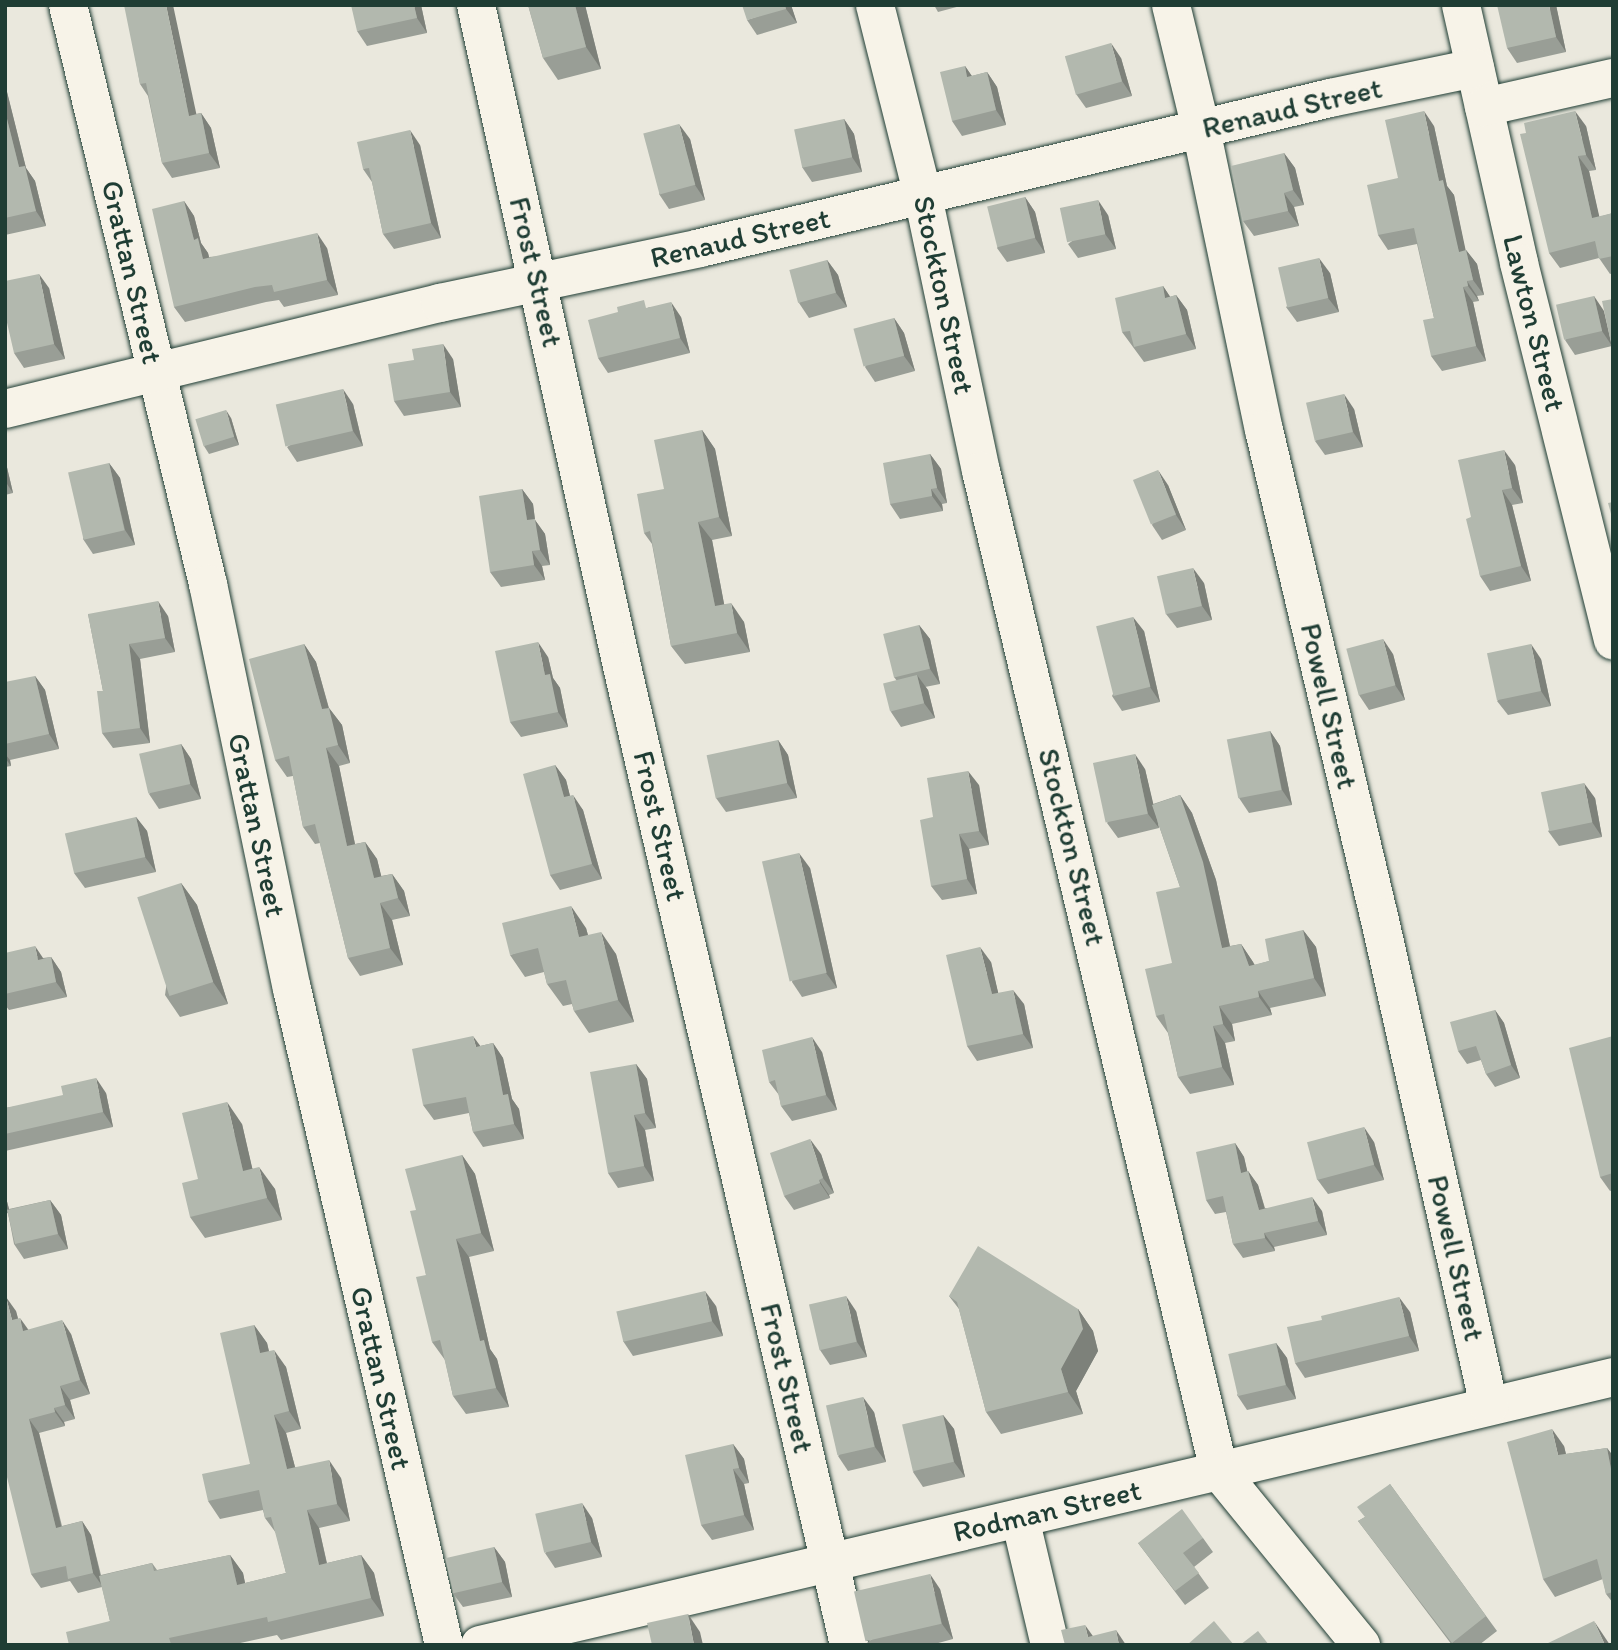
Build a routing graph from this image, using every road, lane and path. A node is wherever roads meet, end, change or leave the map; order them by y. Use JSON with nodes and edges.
{"nodes":[{"id":1,"x":68,"y":5,"type":"edge"},
{"id":2,"x":476,"y":5,"type":"edge"},
{"id":3,"x":876,"y":5,"type":"edge"},
{"id":4,"x":1171,"y":5,"type":"edge"},
{"id":5,"x":1461,"y":5,"type":"edge"},
{"id":6,"x":1475,"y":68,"type":"junction"},
{"id":7,"x":1613,"y":78,"type":"edge"},
{"id":8,"x":1484,"y":107,"type":"junction"},
{"id":9,"x":1201,"y":129,"type":"junction"},
{"id":10,"x":923,"y":196,"type":"junction"},
{"id":11,"x":539,"y":282,"type":"junction"},
{"id":12,"x":156,"y":372,"type":"junction"},
{"id":13,"x":5,"y":409,"type":"edge"},
{"id":14,"x":1613,"y":640,"type":"edge"},
{"id":15,"x":1613,"y":1377,"type":"edge"},
{"id":16,"x":1489,"y":1406,"type":"junction"},
{"id":17,"x":1219,"y":1471,"type":"junction"},
{"id":18,"x":1020,"y":1518,"type":"junction"},
{"id":19,"x":830,"y":1563,"type":"junction"},
{"id":20,"x":444,"y":1645,"type":"edge"},
{"id":21,"x":480,"y":1645,"type":"edge"},
{"id":22,"x":849,"y":1645,"type":"edge"},
{"id":23,"x":1049,"y":1645,"type":"edge"},
{"id":24,"x":1361,"y":1645,"type":"edge"}],
"edges":[{"from":1,"to":12,"type":"street","name":"Grattan Street"},
{"from":2,"to":11,"type":"street","name":"Frost Street"},
{"from":3,"to":10,"type":"street","name":"Stockton Street"},
{"from":4,"to":9,"type":"street","name":"Powell Street"},
{"from":5,"to":6,"type":"street","name":"Lawton Street"},
{"from":6,"to":8,"type":"street","name":"Lawton Street"},
{"from":6,"to":9,"type":"street","name":"Renaud Street"},
{"from":7,"to":8,"type":"street"},
{"from":8,"to":14,"type":"street","name":"Lawton Street"},
{"from":9,"to":10,"type":"street","name":"Renaud Street"},
{"from":9,"to":16,"type":"street","name":"Powell Street"},
{"from":10,"to":11,"type":"street","name":"Renaud Street"},
{"from":10,"to":17,"type":"street","name":"Stockton Street"},
{"from":11,"to":12,"type":"street","name":"Renaud Street"},
{"from":11,"to":19,"type":"street","name":"Frost Street"},
{"from":12,"to":13,"type":"street","name":"Renaud Street"},
{"from":12,"to":20,"type":"street","name":"Grattan Street"},
{"from":15,"to":16,"type":"street","name":"Rodman Street"},
{"from":16,"to":17,"type":"street","name":"Rodman Street"},
{"from":17,"to":18,"type":"street","name":"Rodman Street"},
{"from":17,"to":24,"type":"street","name":"Stockton Street"},
{"from":18,"to":19,"type":"street","name":"Rodman Street"},
{"from":18,"to":23,"type":"street"},
{"from":19,"to":21,"type":"street","name":"Rodman Street"},
{"from":19,"to":22,"type":"street","name":"Frost Street"}]}
